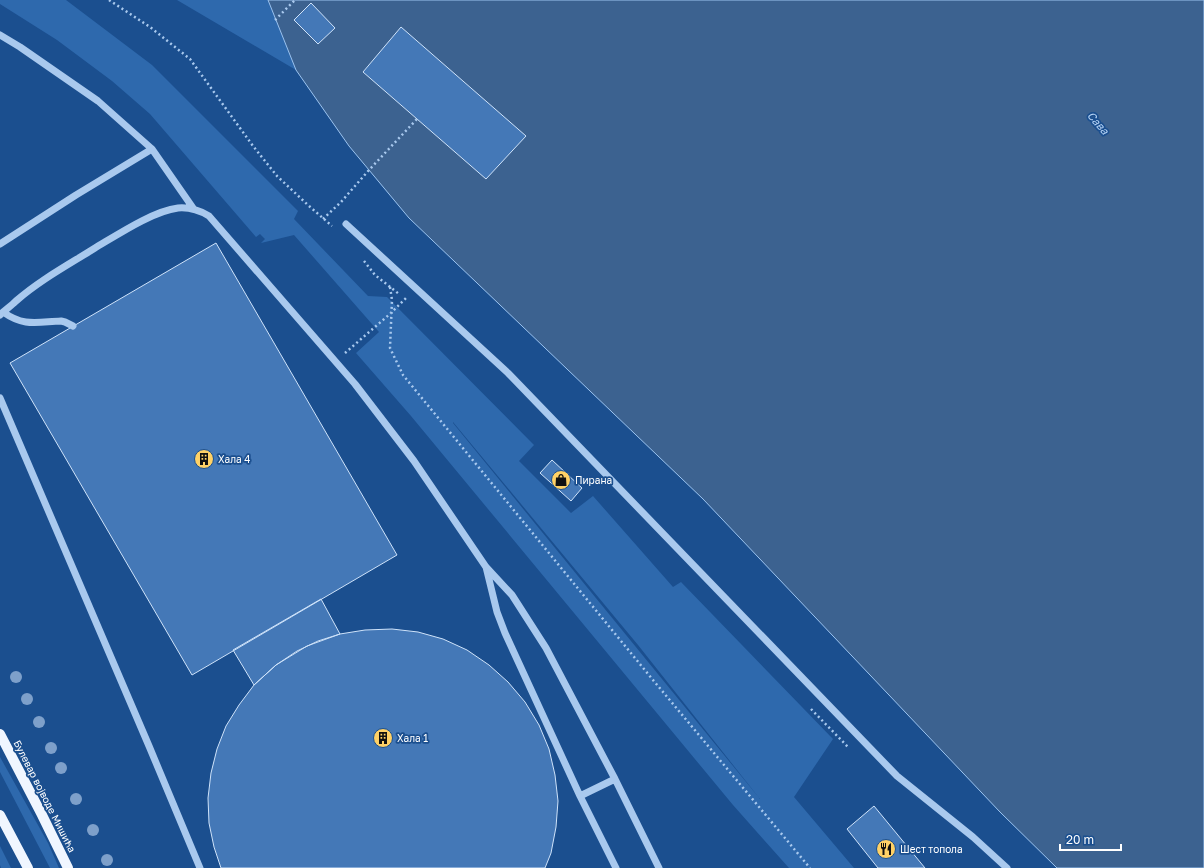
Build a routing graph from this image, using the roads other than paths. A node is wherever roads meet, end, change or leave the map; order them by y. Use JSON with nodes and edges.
{"nodes":[{"id":1,"x":0,"y":35,"type":"edge"},
{"id":2,"x":152,"y":149,"type":"junction"},
{"id":3,"x":193,"y":208,"type":"junction"},
{"id":4,"x":346,"y":224,"type":"dead end"},
{"id":5,"x":0,"y":244,"type":"edge"},
{"id":6,"x":1,"y":314,"type":"edge"},
{"id":7,"x":73,"y":326,"type":"dead end"},
{"id":8,"x":0,"y":398,"type":"edge"},
{"id":9,"x":486,"y":567,"type":"junction"},
{"id":10,"x":0,"y":734,"type":"edge"},
{"id":11,"x":615,"y":779,"type":"junction"},
{"id":12,"x":580,"y":796,"type":"junction"},
{"id":13,"x":0,"y":815,"type":"edge"},
{"id":14,"x":28,"y":868,"type":"edge"},
{"id":15,"x":68,"y":868,"type":"edge"},
{"id":16,"x":200,"y":868,"type":"edge"},
{"id":17,"x":616,"y":868,"type":"edge"},
{"id":18,"x":659,"y":868,"type":"edge"},
{"id":19,"x":1007,"y":868,"type":"edge"}],
"edges":[{"from":1,"to":2,"type":"street"},
{"from":2,"to":3,"type":"street"},
{"from":2,"to":5,"type":"street"},
{"from":3,"to":6,"type":"street"},
{"from":3,"to":9,"type":"street"},
{"from":4,"to":19,"type":"street"},
{"from":6,"to":7,"type":"street"},
{"from":8,"to":16,"type":"street"},
{"from":9,"to":11,"type":"street"},
{"from":9,"to":12,"type":"street"},
{"from":10,"to":15,"type":"main road","name":"Булевар војводе Мишића"},
{"from":11,"to":12,"type":"street"},
{"from":11,"to":18,"type":"street"},
{"from":12,"to":17,"type":"street"},
{"from":13,"to":14,"type":"main road"}]}
